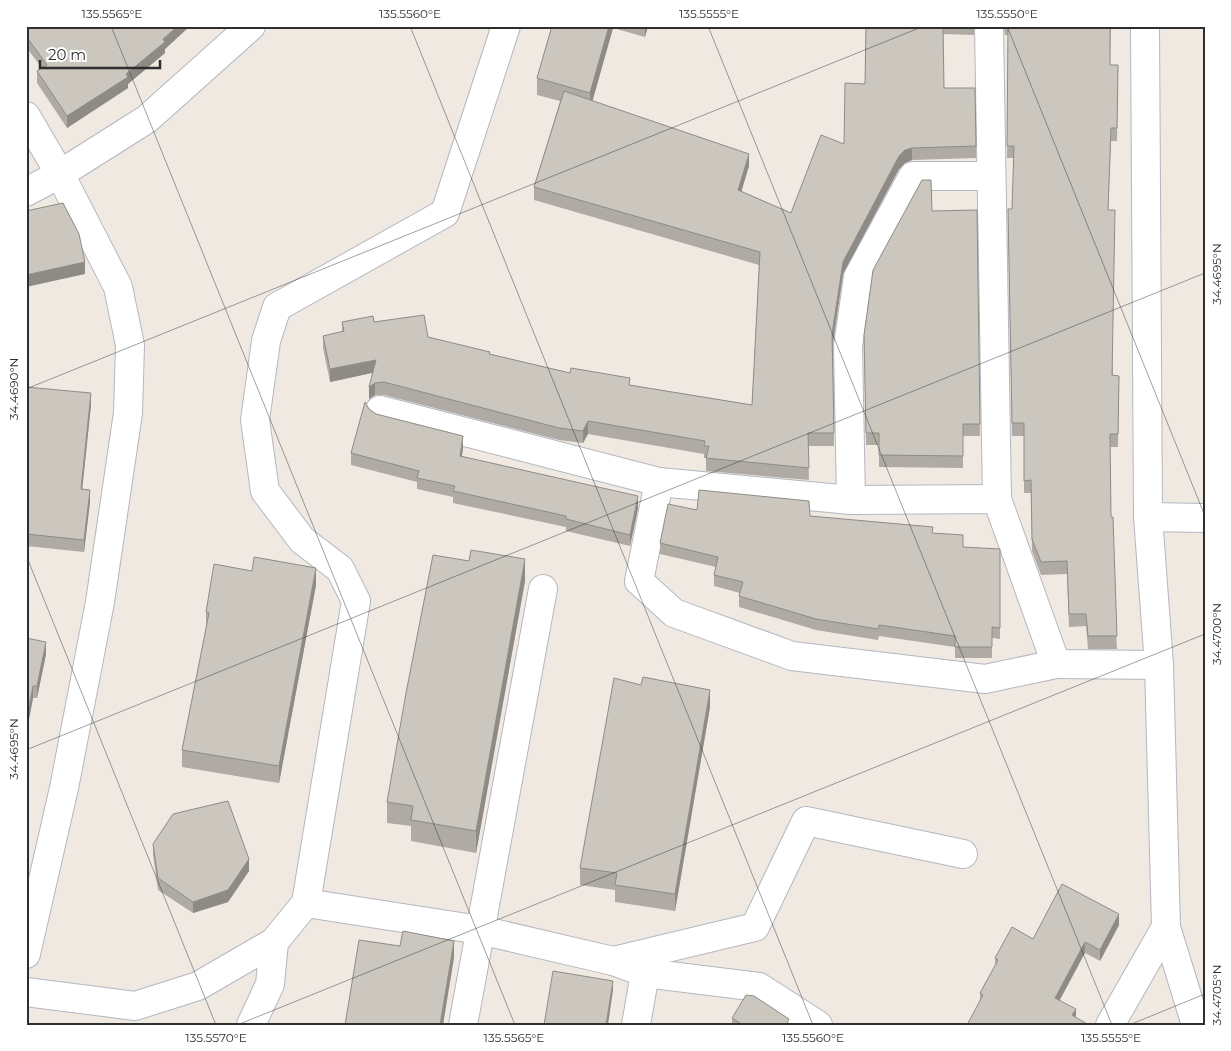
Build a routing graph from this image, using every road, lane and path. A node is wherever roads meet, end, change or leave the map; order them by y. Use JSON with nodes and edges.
{"nodes":[{"id":1,"x":251,"y":26,"type":"edge"},
{"id":2,"x":506,"y":26,"type":"edge"},
{"id":3,"x":989,"y":26,"type":"edge"},
{"id":4,"x":1145,"y":26,"type":"edge"},
{"id":5,"x":26,"y":116,"type":"edge"},
{"id":6,"x":60,"y":174,"type":"junction"},
{"id":7,"x":992,"y":176,"type":"junction"},
{"id":8,"x":26,"y":192,"type":"edge"},
{"id":9,"x":380,"y":410,"type":"dead end"},
{"id":10,"x":659,"y":482,"type":"junction"},
{"id":11,"x":997,"y":499,"type":"junction"},
{"id":12,"x":851,"y":500,"type":"junction"},
{"id":13,"x":1148,"y":517,"type":"junction"},
{"id":14,"x":1205,"y":518,"type":"edge"},
{"id":15,"x":543,"y":589,"type":"dead end"},
{"id":16,"x":1056,"y":664,"type":"junction"},
{"id":17,"x":1159,"y":665,"type":"junction"},
{"id":18,"x":963,"y":854,"type":"dead end"},
{"id":19,"x":306,"y":903,"type":"junction"},
{"id":20,"x":1166,"y":927,"type":"junction"},
{"id":21,"x":480,"y":930,"type":"junction"},
{"id":22,"x":274,"y":942,"type":"junction"},
{"id":23,"x":26,"y":954,"type":"edge"},
{"id":24,"x":613,"y":961,"type":"junction"},
{"id":25,"x":645,"y":973,"type":"junction"},
{"id":26,"x":26,"y":992,"type":"edge"},
{"id":27,"x":251,"y":1025,"type":"edge"},
{"id":28,"x":463,"y":1025,"type":"edge"},
{"id":29,"x":636,"y":1025,"type":"edge"},
{"id":30,"x":818,"y":1025,"type":"edge"},
{"id":31,"x":1110,"y":1025,"type":"edge"},
{"id":32,"x":1196,"y":1025,"type":"edge"}],
"edges":[{"from":1,"to":6,"type":"street"},
{"from":2,"to":19,"type":"street"},
{"from":3,"to":7,"type":"street"},
{"from":4,"to":13,"type":"street"},
{"from":5,"to":6,"type":"street"},
{"from":6,"to":8,"type":"street"},
{"from":6,"to":23,"type":"street"},
{"from":7,"to":11,"type":"street"},
{"from":7,"to":12,"type":"street"},
{"from":9,"to":10,"type":"street"},
{"from":10,"to":12,"type":"street"},
{"from":10,"to":16,"type":"street"},
{"from":11,"to":12,"type":"street"},
{"from":11,"to":16,"type":"street"},
{"from":13,"to":14,"type":"street"},
{"from":13,"to":17,"type":"street"},
{"from":15,"to":21,"type":"street"},
{"from":16,"to":17,"type":"street"},
{"from":17,"to":20,"type":"street"},
{"from":18,"to":24,"type":"street"},
{"from":19,"to":21,"type":"street"},
{"from":19,"to":22,"type":"street"},
{"from":20,"to":31,"type":"street"},
{"from":20,"to":32,"type":"street"},
{"from":21,"to":24,"type":"street"},
{"from":21,"to":28,"type":"street"},
{"from":22,"to":26,"type":"street"},
{"from":22,"to":27,"type":"street"},
{"from":24,"to":25,"type":"street"},
{"from":25,"to":29,"type":"street"},
{"from":25,"to":30,"type":"street"}]}
